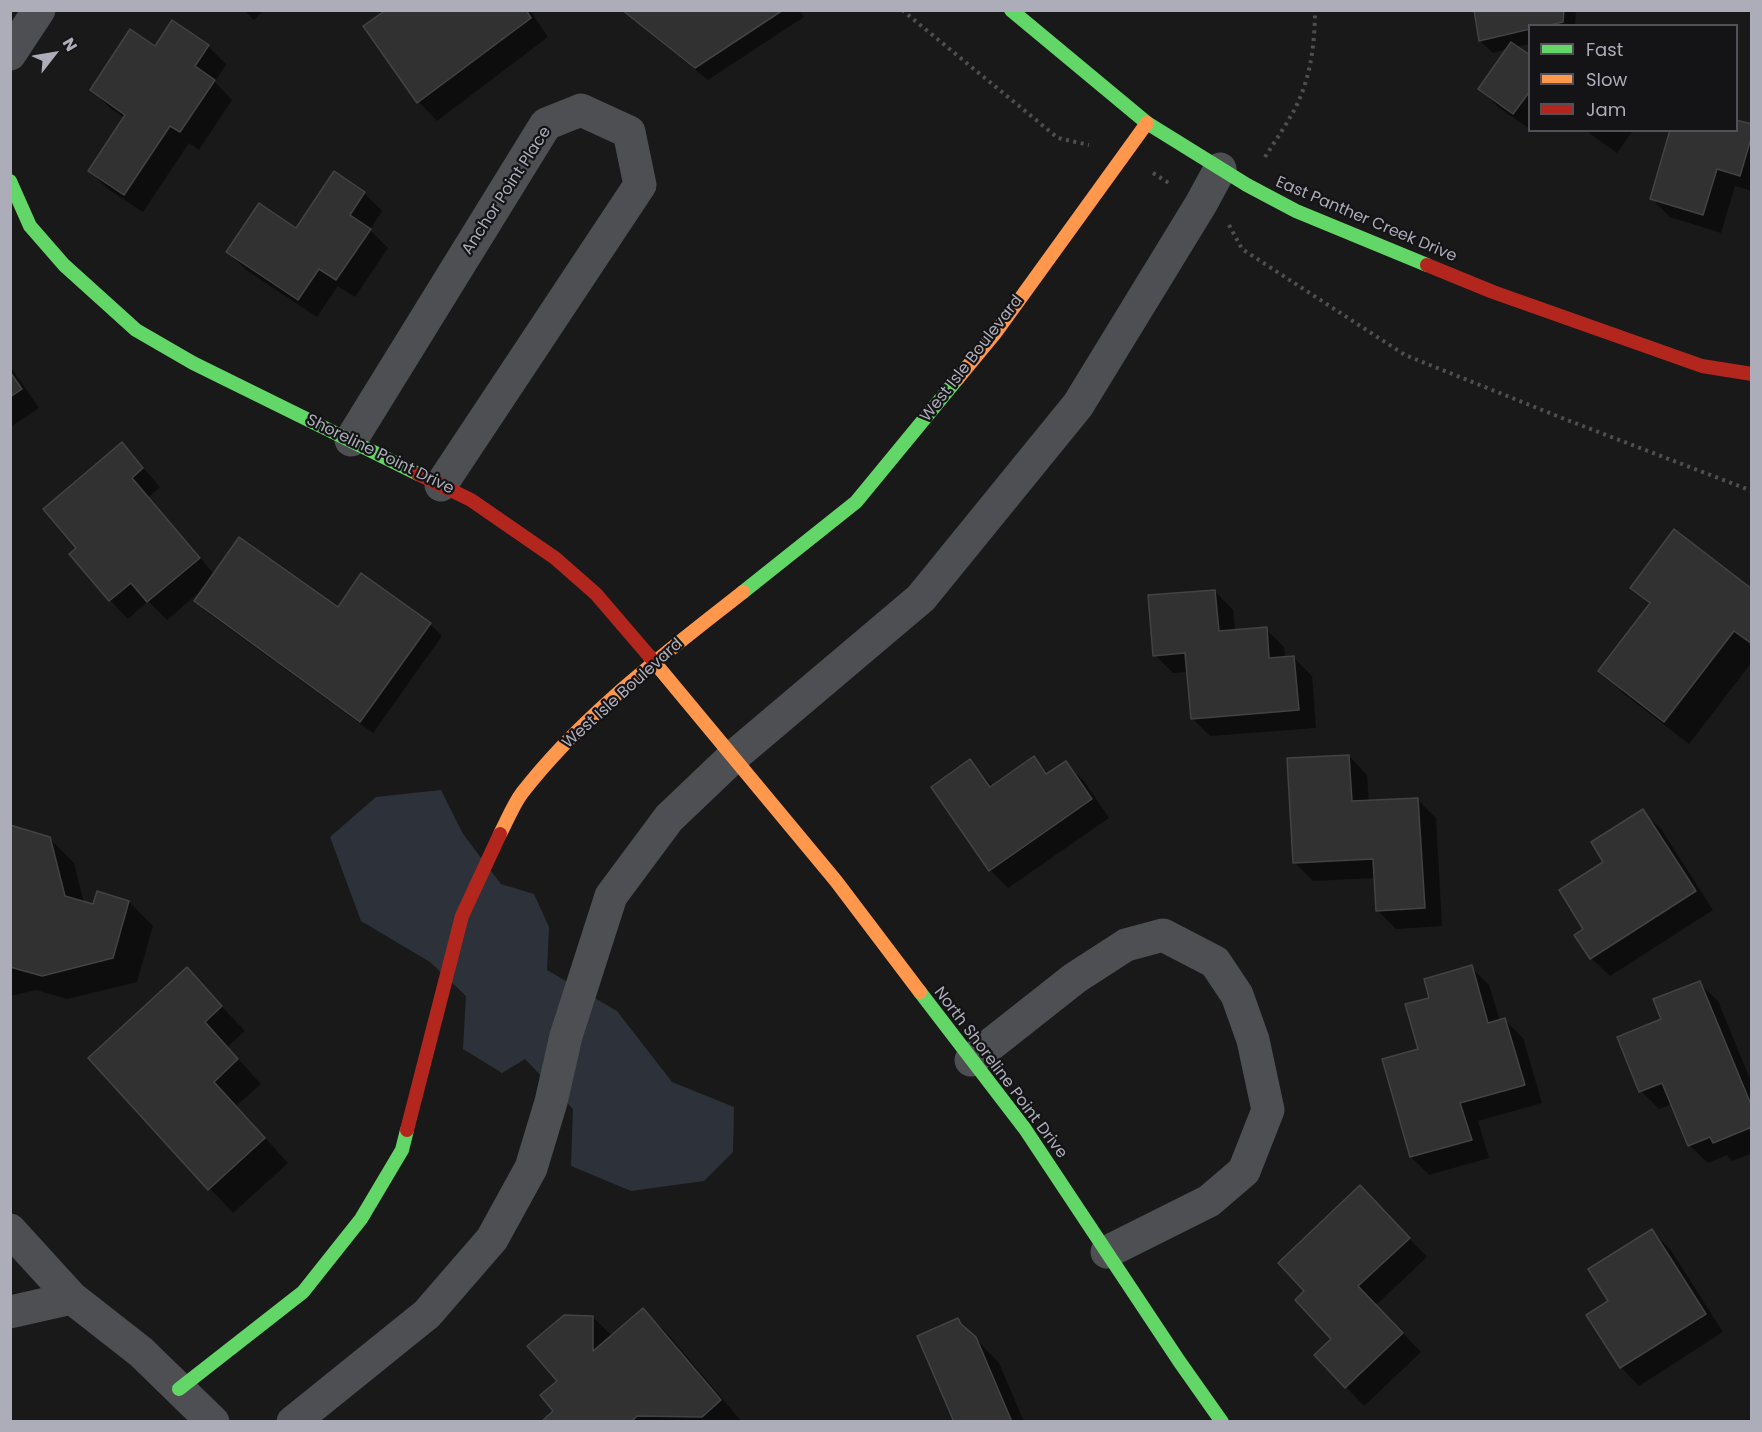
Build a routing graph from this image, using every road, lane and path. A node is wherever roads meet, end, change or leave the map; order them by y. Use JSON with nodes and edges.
{"nodes":[{"id":1,"x":39,"y":10,"type":"edge"},
{"id":2,"x":902,"y":10,"type":"edge"},
{"id":3,"x":1011,"y":10,"type":"edge"},
{"id":4,"x":1315,"y":10,"type":"edge"},
{"id":5,"x":10,"y":54,"type":"edge"},
{"id":6,"x":1147,"y":123,"type":"junction"},
{"id":7,"x":1125,"y":154,"type":"junction"},
{"id":8,"x":1233,"y":177,"type":"junction"},
{"id":9,"x":10,"y":181,"type":"edge"},
{"id":10,"x":1201,"y":204,"type":"junction"},
{"id":11,"x":1752,"y":374,"type":"edge"},
{"id":12,"x":351,"y":440,"type":"junction"},
{"id":13,"x":441,"y":485,"type":"junction"},
{"id":14,"x":1752,"y":490,"type":"edge"},
{"id":15,"x":656,"y":662,"type":"junction"},
{"id":16,"x":733,"y":757,"type":"junction"},
{"id":17,"x":971,"y":1060,"type":"junction"},
{"id":18,"x":10,"y":1230,"type":"edge"},
{"id":19,"x":1107,"y":1252,"type":"junction"},
{"id":20,"x":72,"y":1298,"type":"junction"},
{"id":21,"x":10,"y":1312,"type":"edge"},
{"id":22,"x":179,"y":1389,"type":"junction"},
{"id":23,"x":213,"y":1422,"type":"edge"},
{"id":24,"x":293,"y":1422,"type":"edge"},
{"id":25,"x":1222,"y":1422,"type":"edge"}],
"edges":[{"from":1,"to":5,"type":"street"},
{"from":2,"to":7,"type":"path"},
{"from":3,"to":6,"type":"street","name":"East Panther Creek Drive"},
{"from":4,"to":8,"type":"path"},
{"from":6,"to":7,"type":"street","name":"West Isle Boulevard"},
{"from":6,"to":8,"type":"street","name":"East Panther Creek Drive"},
{"from":7,"to":10,"type":"path"},
{"from":7,"to":15,"type":"street","name":"West Isle Boulevard"},
{"from":8,"to":10,"type":"street"},
{"from":8,"to":11,"type":"street","name":"East Panther Creek Drive"},
{"from":9,"to":12,"type":"street","name":"Shoreline Point Drive"},
{"from":10,"to":14,"type":"path"},
{"from":10,"to":16,"type":"street"},
{"from":12,"to":13,"type":"street","name":"Shoreline Point Drive"},
{"from":12,"to":13,"type":"street","name":"Anchor Point Place"},
{"from":13,"to":15,"type":"street","name":"Shoreline Point Drive"},
{"from":15,"to":16,"type":"street","name":"Shoreline Point Drive"},
{"from":15,"to":22,"type":"street","name":"West Isle Boulevard"},
{"from":16,"to":17,"type":"street","name":"North Shoreline Point Drive"},
{"from":16,"to":24,"type":"street"},
{"from":17,"to":19,"type":"street","name":"North Shoreline Point Drive"},
{"from":17,"to":19,"type":"street"},
{"from":18,"to":20,"type":"street"},
{"from":19,"to":25,"type":"street","name":"North Shoreline Point Drive"},
{"from":20,"to":21,"type":"street"},
{"from":20,"to":22,"type":"street"},
{"from":22,"to":23,"type":"street"}]}
